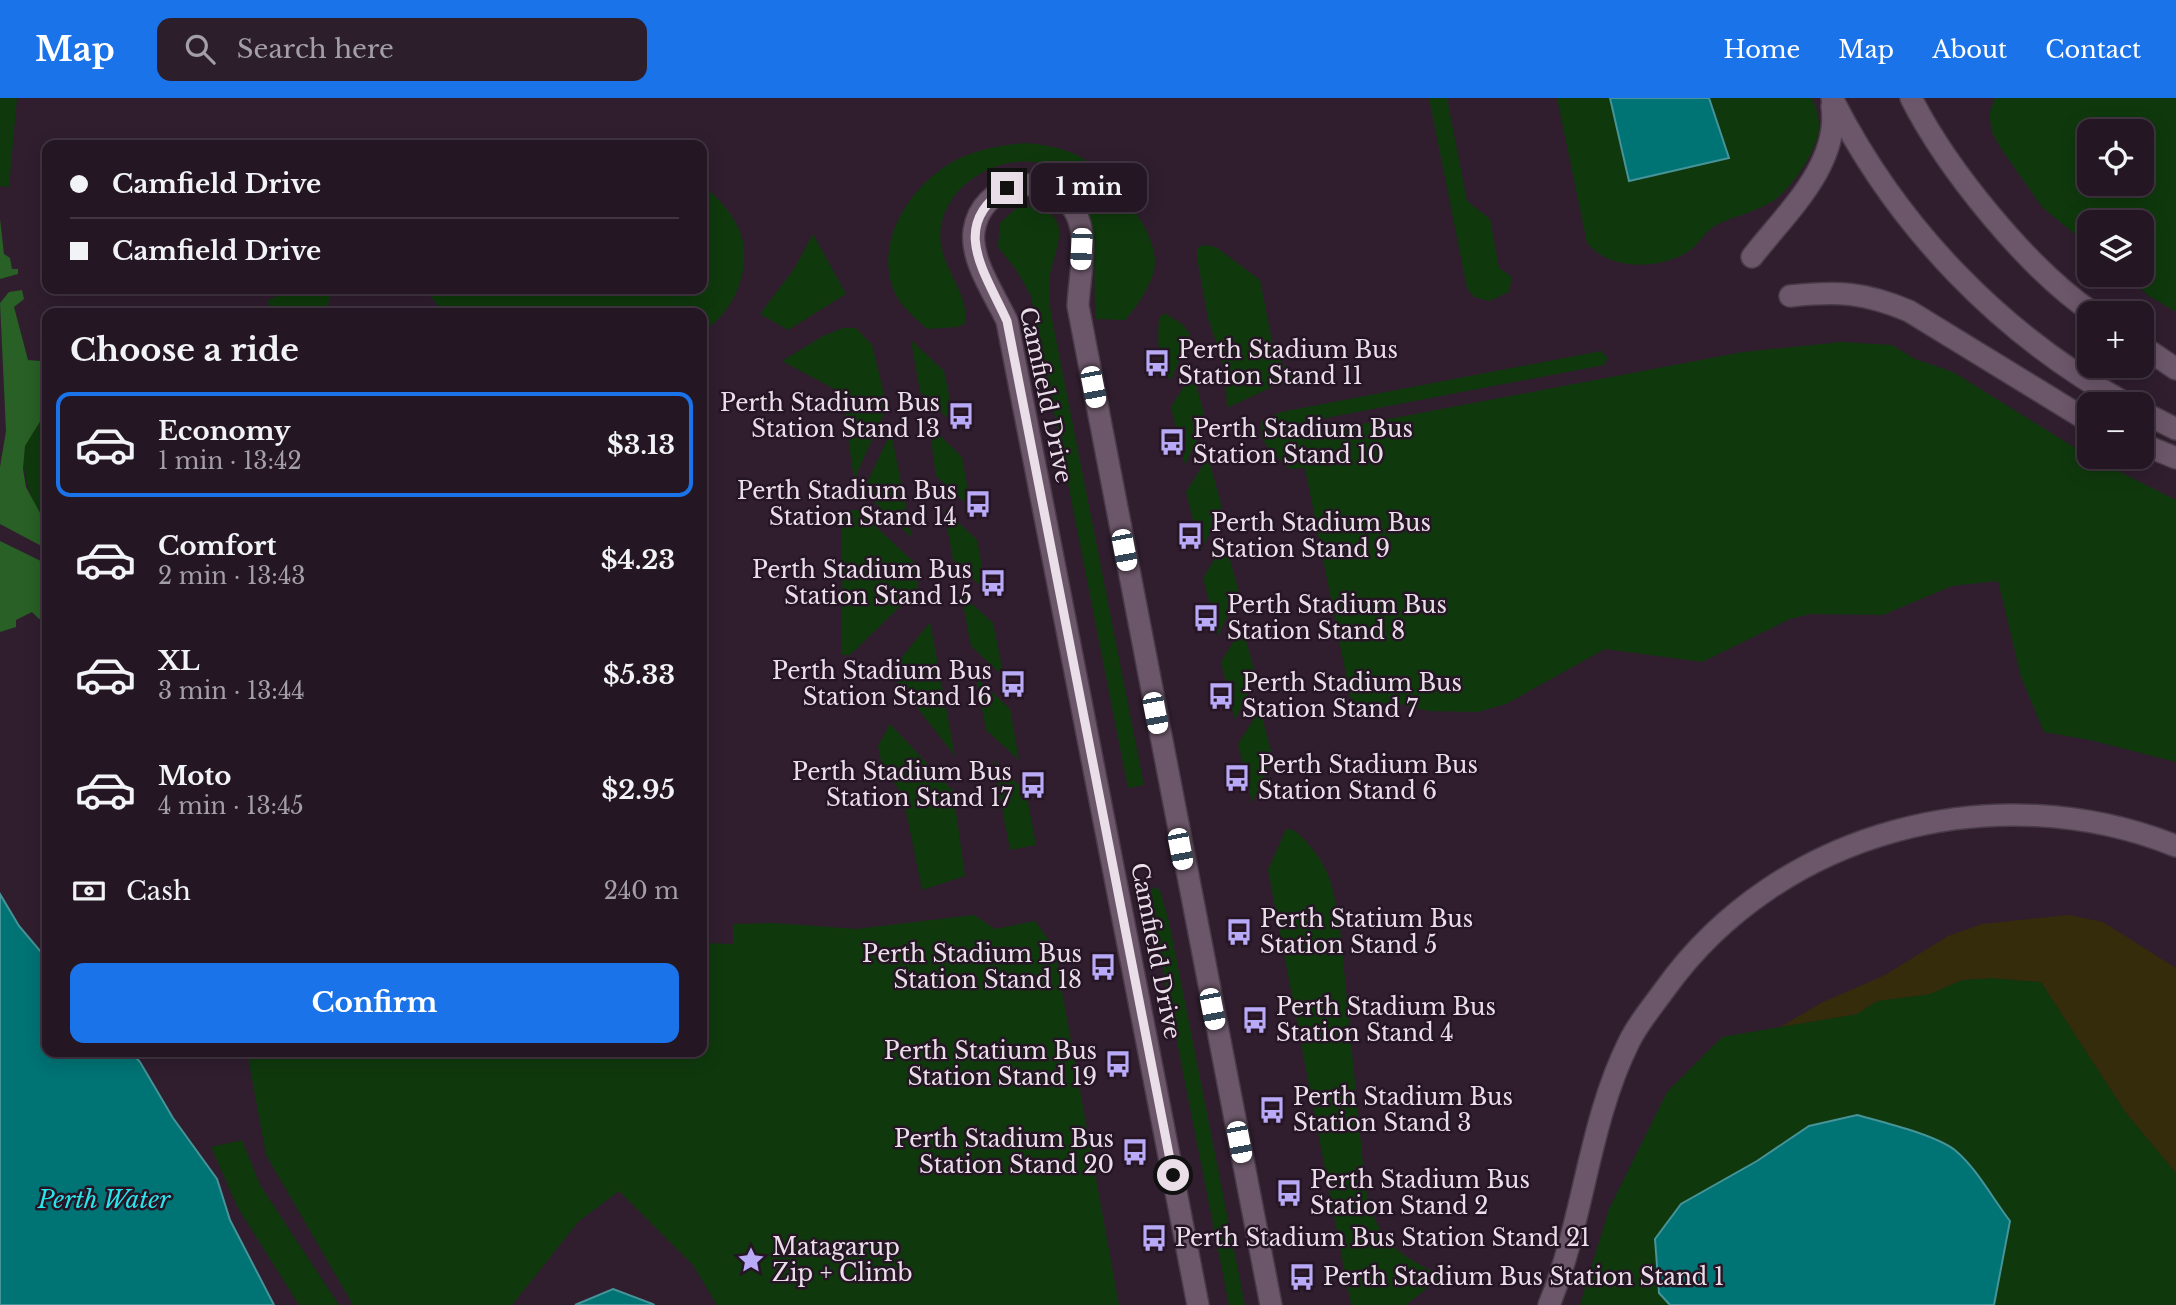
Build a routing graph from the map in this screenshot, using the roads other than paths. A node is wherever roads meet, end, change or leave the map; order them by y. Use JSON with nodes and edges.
{"nodes":[{"id":1,"x":1832,"y":98,"type":"edge"},
{"id":2,"x":1911,"y":98,"type":"edge"},
{"id":3,"x":1752,"y":257,"type":"dead end"},
{"id":4,"x":1790,"y":296,"type":"dead end"},
{"id":5,"x":2080,"y":301,"type":"edge"},
{"id":6,"x":2154,"y":354,"type":"edge"},
{"id":7,"x":2176,"y":369,"type":"edge"},
{"id":8,"x":2108,"y":392,"type":"edge"},
{"id":9,"x":2077,"y":414,"type":"edge"},
{"id":10,"x":2154,"y":418,"type":"edge"},
{"id":11,"x":2176,"y":429,"type":"edge"},
{"id":12,"x":2154,"y":449,"type":"edge"},
{"id":13,"x":2176,"y":458,"type":"edge"},
{"id":14,"x":2176,"y":846,"type":"edge"},
{"id":15,"x":1198,"y":1305,"type":"edge"},
{"id":16,"x":1271,"y":1305,"type":"edge"},
{"id":17,"x":1549,"y":1305,"type":"edge"}],
"edges":[{"from":1,"to":3,"type":"street"},
{"from":1,"to":8,"type":"street"},
{"from":2,"to":5,"type":"street"},
{"from":4,"to":9,"type":"street"},
{"from":6,"to":7,"type":"street"},
{"from":10,"to":11,"type":"street"},
{"from":12,"to":13,"type":"street"},
{"from":14,"to":17,"type":"street"},
{"from":15,"to":16,"type":"street","name":"Camfield Drive"}]}
